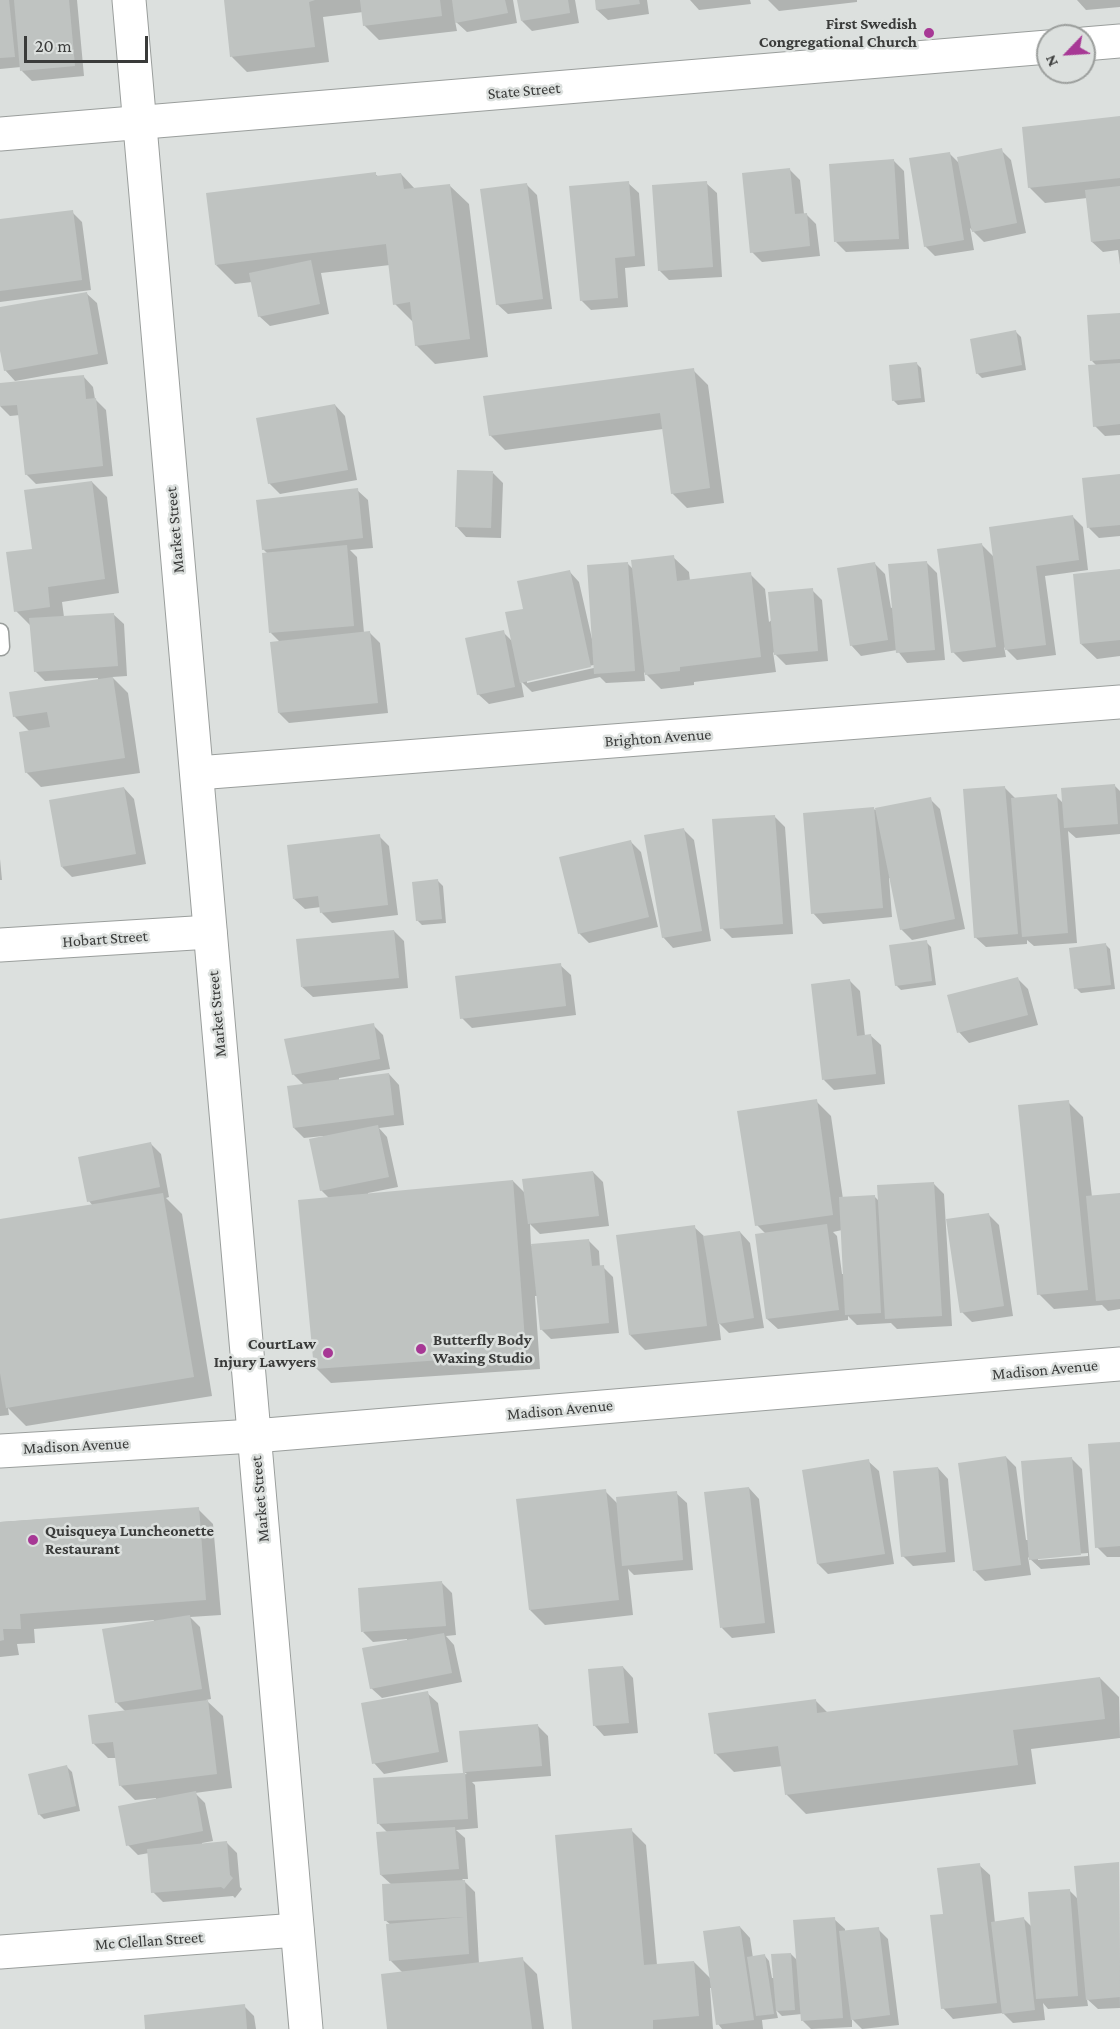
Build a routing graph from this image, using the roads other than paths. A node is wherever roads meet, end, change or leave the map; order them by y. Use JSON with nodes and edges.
{"nodes":[{"id":1,"x":129,"y":0,"type":"edge"},
{"id":2,"x":1120,"y":41,"type":"edge"},
{"id":3,"x":1096,"y":43,"type":"edge"},
{"id":4,"x":1036,"y":48,"type":"edge"},
{"id":5,"x":140,"y":124,"type":"junction"},
{"id":6,"x":0,"y":134,"type":"edge"},
{"id":7,"x":1120,"y":702,"type":"edge"},
{"id":8,"x":197,"y":773,"type":"junction"},
{"id":9,"x":210,"y":932,"type":"junction"},
{"id":10,"x":0,"y":945,"type":"edge"},
{"id":11,"x":1120,"y":1364,"type":"edge"},
{"id":12,"x":254,"y":1436,"type":"junction"},
{"id":13,"x":0,"y":1451,"type":"edge"},
{"id":14,"x":297,"y":1930,"type":"junction"},
{"id":15,"x":0,"y":1952,"type":"edge"},
{"id":16,"x":306,"y":2029,"type":"edge"}],
"edges":[{"from":1,"to":5,"type":"street","name":"Market Street"},
{"from":2,"to":3,"type":"street"},
{"from":4,"to":5,"type":"street","name":"State Street"},
{"from":5,"to":6,"type":"street","name":"State Street"},
{"from":5,"to":8,"type":"street","name":"Market Street"},
{"from":7,"to":8,"type":"street","name":"Brighton Avenue"},
{"from":8,"to":9,"type":"street","name":"Market Street"},
{"from":9,"to":10,"type":"street","name":"Hobart Street"},
{"from":9,"to":12,"type":"street","name":"Market Street"},
{"from":11,"to":12,"type":"street","name":"Madison Avenue"},
{"from":12,"to":13,"type":"street","name":"Madison Avenue"},
{"from":12,"to":14,"type":"street","name":"Market Street"},
{"from":14,"to":15,"type":"street","name":"Mc Clellan Street"},
{"from":14,"to":16,"type":"street","name":"Market Street"}]}
